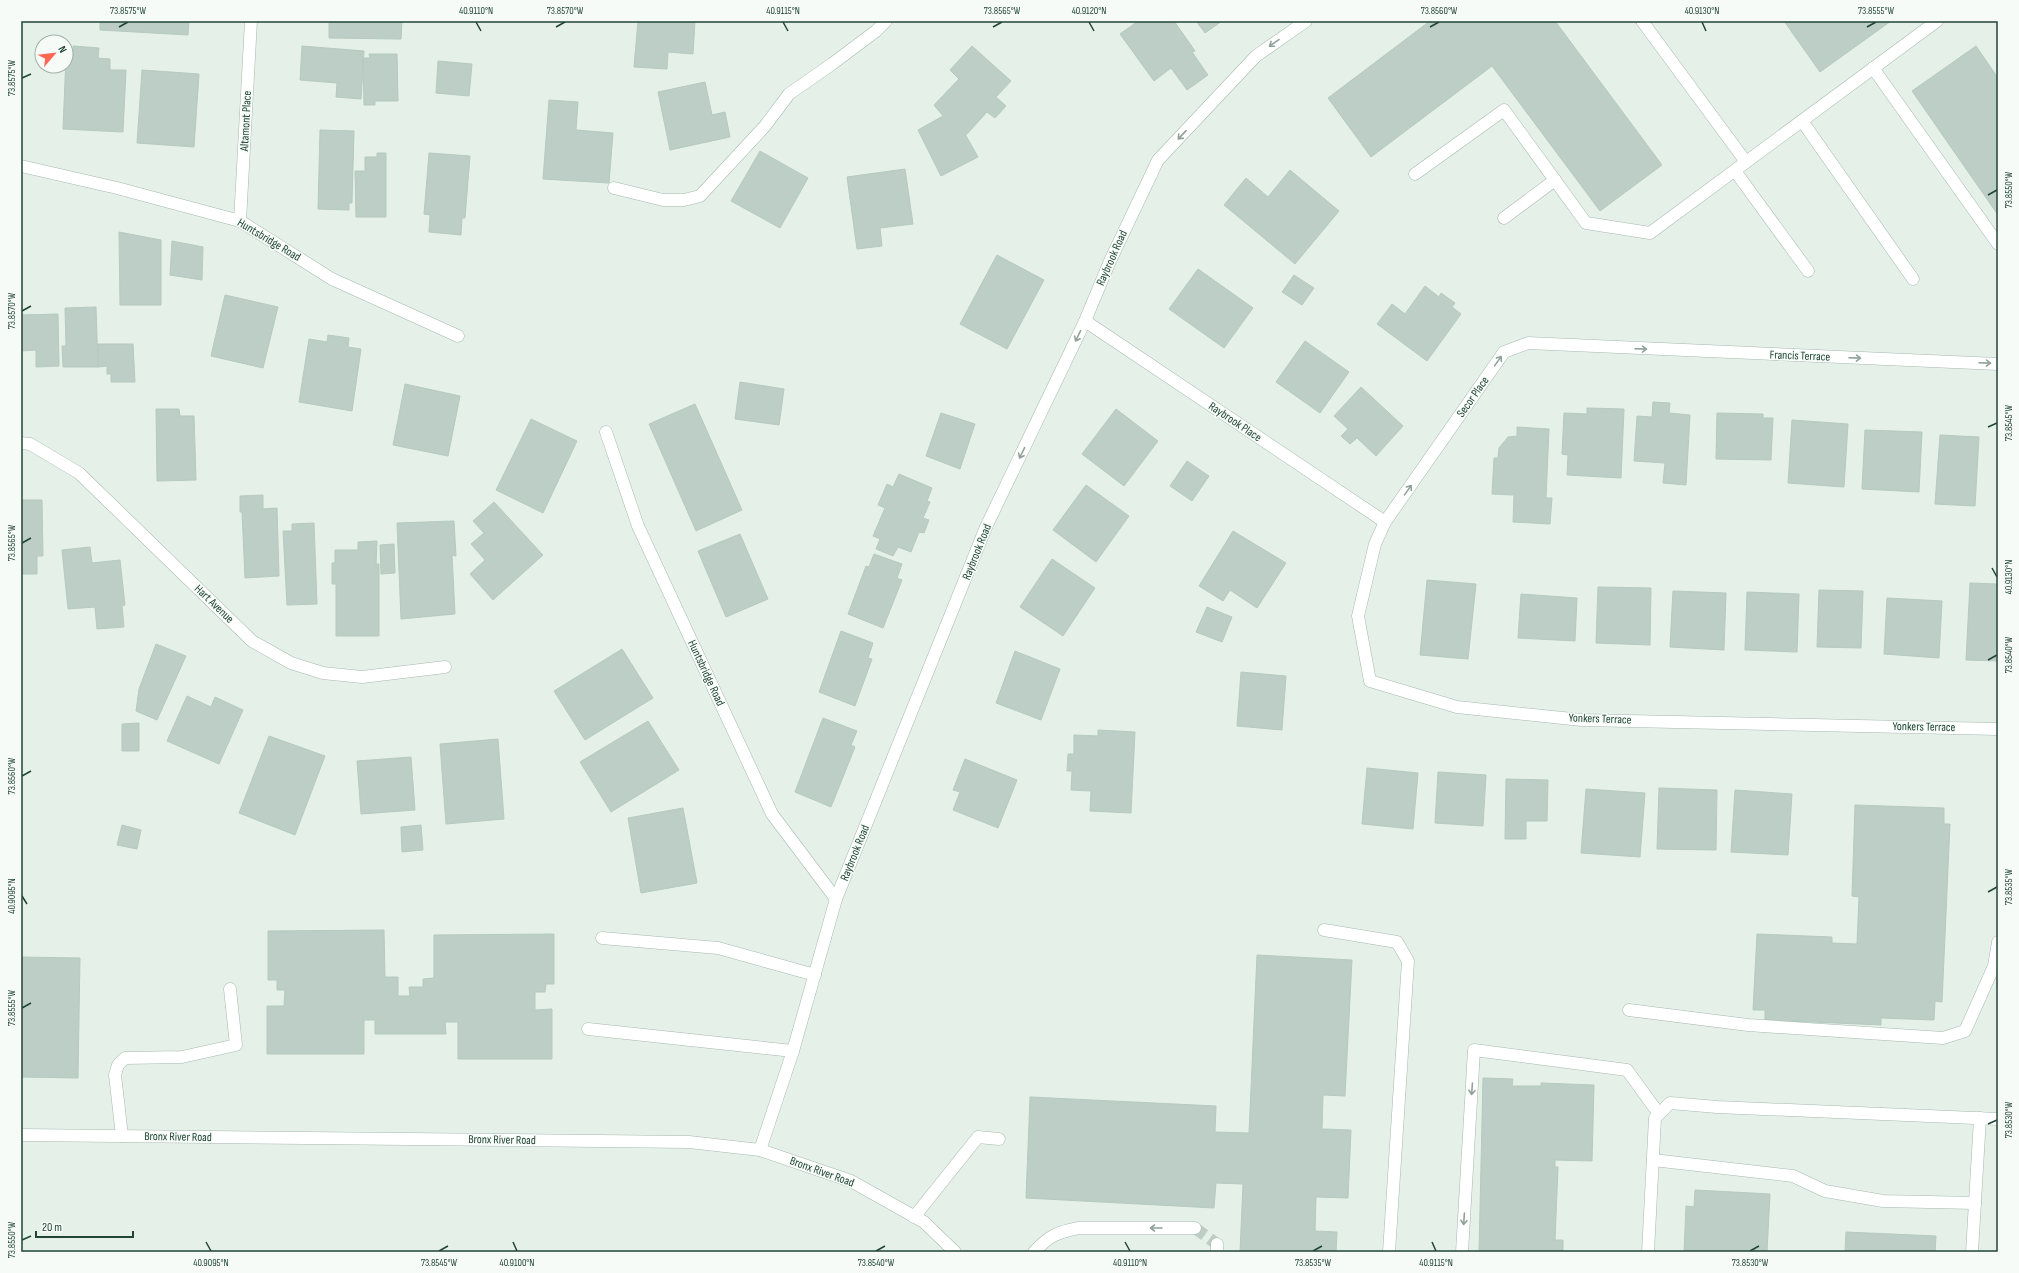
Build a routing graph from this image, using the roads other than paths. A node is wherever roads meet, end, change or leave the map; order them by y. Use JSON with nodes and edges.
{"nodes":[{"id":1,"x":251,"y":21,"type":"edge"},
{"id":2,"x":886,"y":21,"type":"edge"},
{"id":3,"x":1306,"y":21,"type":"edge"},
{"id":4,"x":1642,"y":21,"type":"edge"},
{"id":5,"x":1937,"y":21,"type":"edge"},
{"id":6,"x":1873,"y":68,"type":"junction"},
{"id":7,"x":1802,"y":121,"type":"junction"},
{"id":8,"x":1746,"y":162,"type":"junction"},
{"id":9,"x":21,"y":166,"type":"edge"},
{"id":10,"x":1735,"y":171,"type":"junction"},
{"id":11,"x":1415,"y":174,"type":"dead end"},
{"id":12,"x":1555,"y":180,"type":"junction"},
{"id":13,"x":614,"y":188,"type":"dead end"},
{"id":14,"x":1504,"y":218,"type":"dead end"},
{"id":15,"x":240,"y":221,"type":"junction"},
{"id":16,"x":1998,"y":244,"type":"edge"},
{"id":17,"x":1808,"y":271,"type":"dead end"},
{"id":18,"x":1913,"y":279,"type":"dead end"},
{"id":19,"x":1085,"y":321,"type":"junction"},
{"id":20,"x":458,"y":336,"type":"dead end"},
{"id":21,"x":1602,"y":348,"type":"joint"},
{"id":22,"x":1998,"y":364,"type":"edge"},
{"id":23,"x":606,"y":432,"type":"dead end"},
{"id":24,"x":21,"y":443,"type":"edge"},
{"id":25,"x":1385,"y":522,"type":"junction"},
{"id":26,"x":445,"y":667,"type":"dead end"},
{"id":27,"x":1998,"y":729,"type":"edge"},
{"id":28,"x":836,"y":899,"type":"junction"},
{"id":29,"x":1324,"y":930,"type":"dead end"},
{"id":30,"x":602,"y":938,"type":"dead end"},
{"id":31,"x":1998,"y":942,"type":"edge"},
{"id":32,"x":814,"y":975,"type":"junction"},
{"id":33,"x":230,"y":989,"type":"dead end"},
{"id":34,"x":1629,"y":1010,"type":"dead end"},
{"id":35,"x":588,"y":1029,"type":"dead end"},
{"id":36,"x":793,"y":1051,"type":"junction"},
{"id":37,"x":1659,"y":1114,"type":"junction"},
{"id":38,"x":1980,"y":1118,"type":"junction"},
{"id":39,"x":1998,"y":1119,"type":"edge"},
{"id":40,"x":21,"y":1135,"type":"edge"},
{"id":41,"x":122,"y":1136,"type":"junction"},
{"id":42,"x":999,"y":1139,"type":"dead end"},
{"id":43,"x":760,"y":1150,"type":"junction"},
{"id":44,"x":1653,"y":1160,"type":"junction"},
{"id":45,"x":1975,"y":1203,"type":"junction"},
{"id":46,"x":914,"y":1217,"type":"junction"},
{"id":47,"x":1195,"y":1228,"type":"tunnel mouth"},
{"id":48,"x":955,"y":1252,"type":"edge"},
{"id":49,"x":1034,"y":1252,"type":"edge"},
{"id":50,"x":1389,"y":1252,"type":"edge"},
{"id":51,"x":1462,"y":1252,"type":"edge"},
{"id":52,"x":1648,"y":1252,"type":"edge"},
{"id":53,"x":1972,"y":1252,"type":"edge"}],
"edges":[{"from":1,"to":15,"type":"street","name":"Altamont Place"},
{"from":2,"to":13,"type":"street"},
{"from":3,"to":19,"type":"street","name":"Raybrook Road","one_way":true},
{"from":4,"to":8,"type":"street"},
{"from":5,"to":6,"type":"street"},
{"from":6,"to":7,"type":"street"},
{"from":6,"to":16,"type":"street"},
{"from":7,"to":8,"type":"street"},
{"from":7,"to":18,"type":"street"},
{"from":8,"to":10,"type":"street"},
{"from":9,"to":15,"type":"street","name":"Huntsbridge Road"},
{"from":10,"to":12,"type":"street"},
{"from":10,"to":17,"type":"street"},
{"from":11,"to":12,"type":"street"},
{"from":12,"to":14,"type":"street"},
{"from":15,"to":20,"type":"street","name":"Huntsbridge Road"},
{"from":19,"to":25,"type":"street","name":"Raybrook Place"},
{"from":19,"to":28,"type":"street","name":"Raybrook Road","one_way":true},
{"from":21,"to":22,"type":"street","name":"Francis Terrace","one_way":true},
{"from":25,"to":21,"type":"street","name":"Secor Place","one_way":true},
{"from":23,"to":28,"type":"street","name":"Huntsbridge Road"},
{"from":24,"to":26,"type":"street","name":"Hart Avenue"},
{"from":25,"to":27,"type":"street","name":"Yonkers Terrace"},
{"from":28,"to":32,"type":"street","name":"Raybrook Road"},
{"from":29,"to":50,"type":"street"},
{"from":30,"to":32,"type":"street"},
{"from":31,"to":34,"type":"street"},
{"from":32,"to":36,"type":"street","name":"Raybrook Road"},
{"from":33,"to":41,"type":"street"},
{"from":35,"to":36,"type":"street"},
{"from":36,"to":43,"type":"street","name":"Raybrook Road"},
{"from":37,"to":38,"type":"street"},
{"from":37,"to":44,"type":"street"},
{"from":37,"to":51,"type":"street","one_way":true},
{"from":38,"to":39,"type":"street"},
{"from":38,"to":45,"type":"street"},
{"from":40,"to":41,"type":"street","name":"Bronx River Road"},
{"from":41,"to":43,"type":"street","name":"Bronx River Road"},
{"from":42,"to":46,"type":"street"},
{"from":43,"to":46,"type":"street","name":"Bronx River Road"},
{"from":44,"to":45,"type":"street"},
{"from":44,"to":52,"type":"street"},
{"from":45,"to":53,"type":"street"},
{"from":46,"to":48,"type":"street","name":"Bronx River Road"},
{"from":47,"to":49,"type":"street","one_way":true}]}
